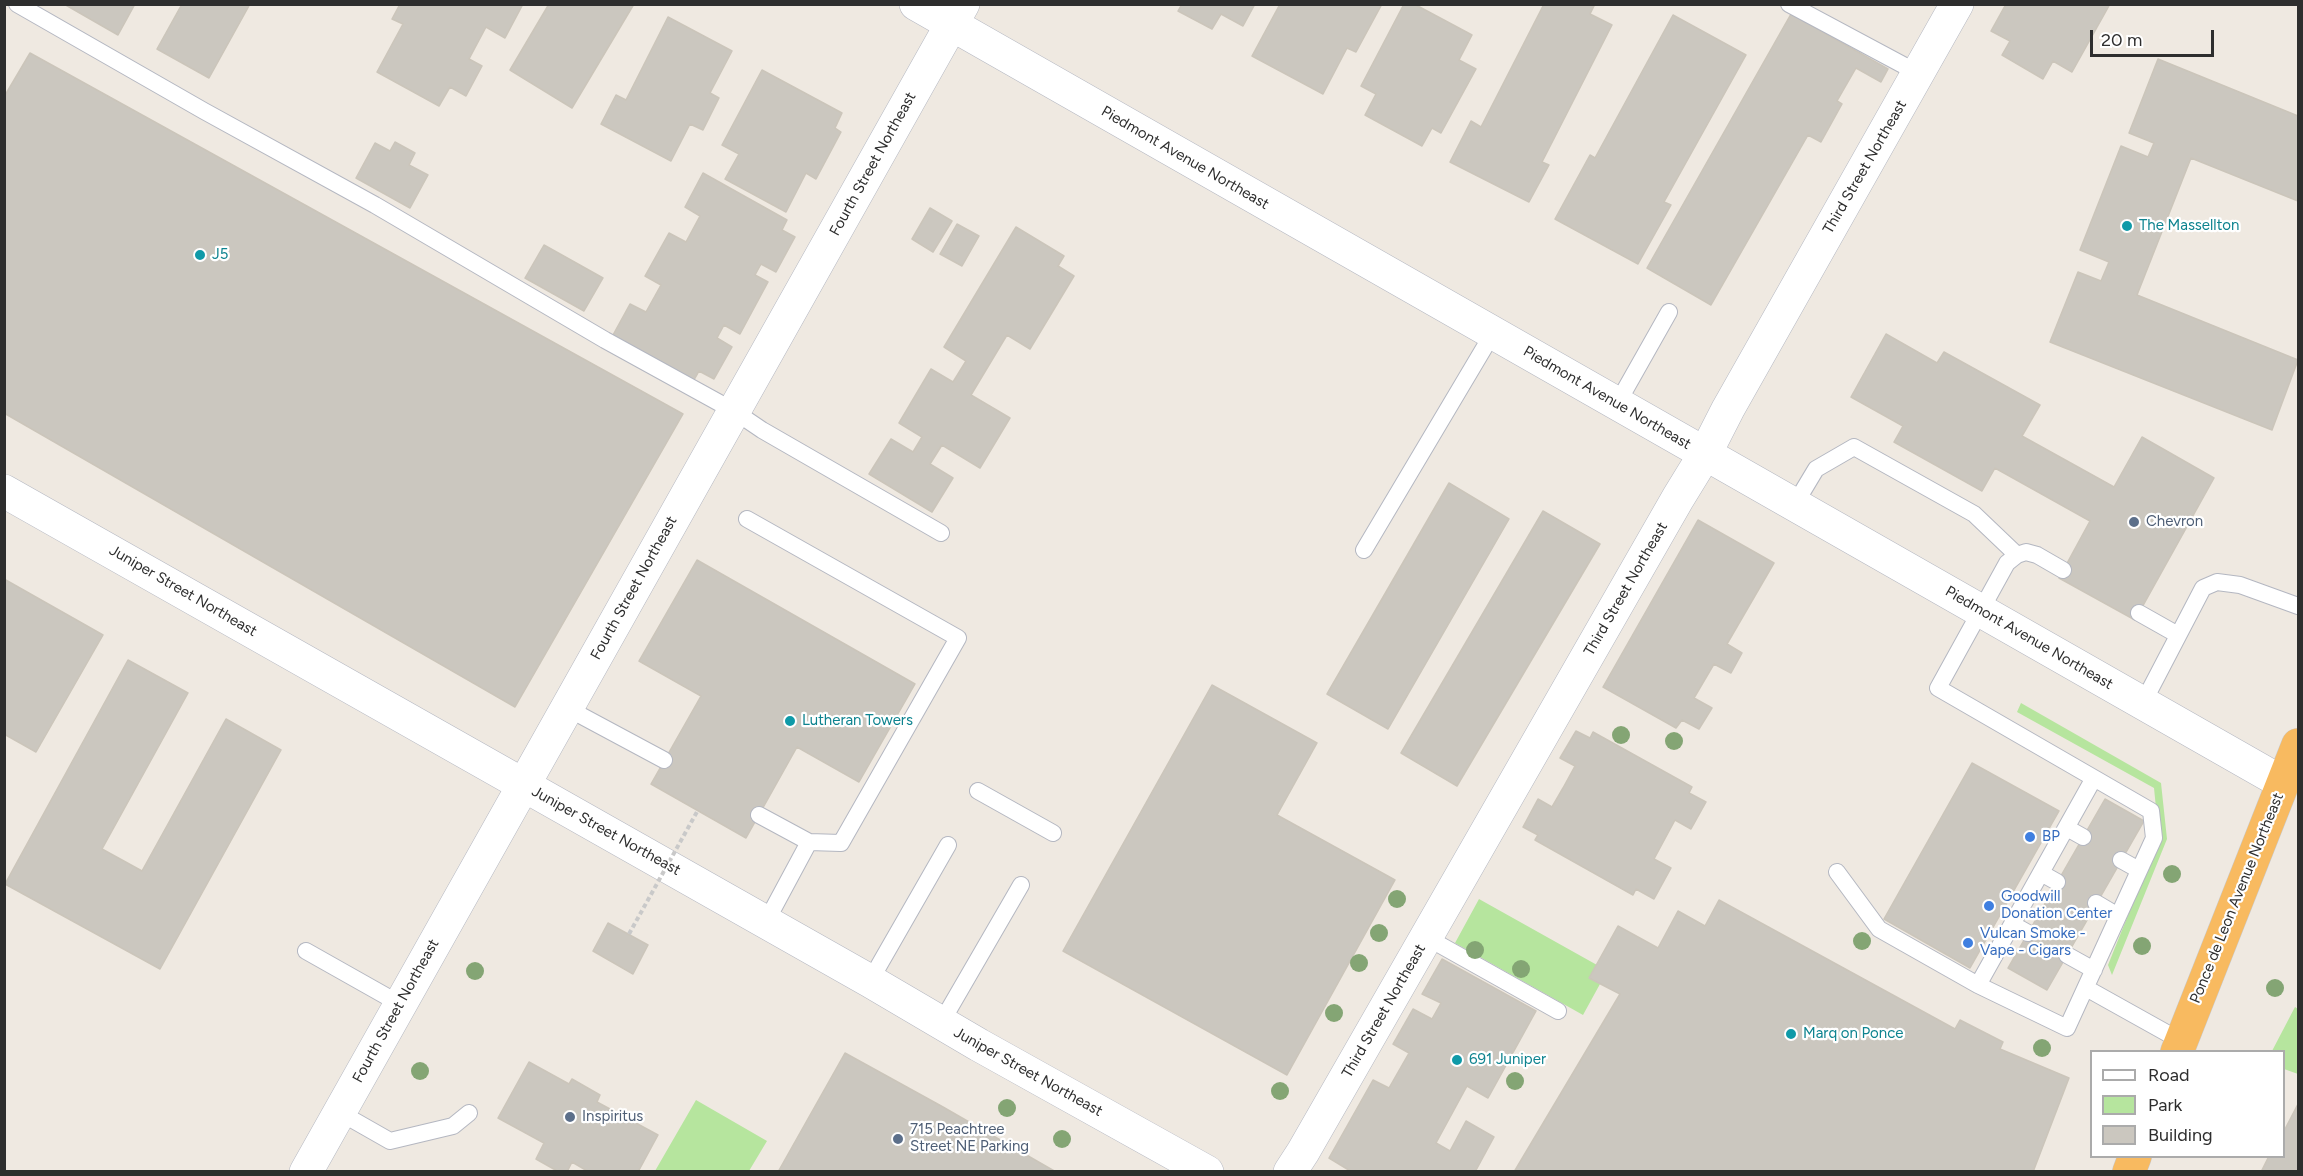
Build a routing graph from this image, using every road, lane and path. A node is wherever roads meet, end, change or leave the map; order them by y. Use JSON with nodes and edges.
{"nodes":[{"id":1,"x":16,"y":4,"type":"edge"},
{"id":2,"x":916,"y":4,"type":"edge"},
{"id":3,"x":1789,"y":4,"type":"edge"},
{"id":4,"x":1957,"y":4,"type":"edge"},
{"id":5,"x":957,"y":15,"type":"edge"},
{"id":6,"x":1918,"y":73,"type":"junction"},
{"id":7,"x":1669,"y":312,"type":"dead end"},
{"id":8,"x":1493,"y":333,"type":"junction"},
{"id":9,"x":1617,"y":404,"type":"junction"},
{"id":10,"x":734,"y":411,"type":"junction"},
{"id":11,"x":1705,"y":454,"type":"junction"},
{"id":12,"x":4,"y":491,"type":"edge"},
{"id":13,"x":1795,"y":504,"type":"junction"},
{"id":14,"x":747,"y":519,"type":"dead end"},
{"id":15,"x":941,"y":533,"type":"dead end"},
{"id":16,"x":1364,"y":550,"type":"dead end"},
{"id":17,"x":2017,"y":555,"type":"junction"},
{"id":18,"x":2063,"y":570,"type":"dead end"},
{"id":19,"x":2298,"y":606,"type":"edge"},
{"id":20,"x":1981,"y":611,"type":"junction"},
{"id":21,"x":2139,"y":613,"type":"dead end"},
{"id":22,"x":2178,"y":635,"type":"junction"},
{"id":23,"x":2143,"y":703,"type":"junction"},
{"id":24,"x":567,"y":708,"type":"junction"},
{"id":25,"x":2298,"y":745,"type":"edge"},
{"id":26,"x":664,"y":760,"type":"dead end"},
{"id":27,"x":2094,"y":778,"type":"junction"},
{"id":28,"x":523,"y":784,"type":"junction"},
{"id":29,"x":2291,"y":787,"type":"edge"},
{"id":30,"x":978,"y":791,"type":"dead end"},
{"id":31,"x":698,"y":810,"type":"dead end"},
{"id":32,"x":759,"y":815,"type":"dead end"},
{"id":33,"x":2067,"y":828,"type":"junction"},
{"id":34,"x":1053,"y":833,"type":"dead end"},
{"id":35,"x":2083,"y":837,"type":"dead end"},
{"id":36,"x":809,"y":842,"type":"junction"},
{"id":37,"x":948,"y":845,"type":"dead end"},
{"id":38,"x":2121,"y":860,"type":"dead end"},
{"id":39,"x":2139,"y":870,"type":"junction"},
{"id":40,"x":1837,"y":872,"type":"dead end"},
{"id":41,"x":2041,"y":873,"type":"junction"},
{"id":42,"x":2057,"y":882,"type":"dead end"},
{"id":43,"x":1021,"y":885,"type":"dead end"},
{"id":44,"x":2096,"y":903,"type":"dead end"},
{"id":45,"x":2118,"y":916,"type":"junction"},
{"id":46,"x":766,"y":922,"type":"junction"},
{"id":47,"x":2012,"y":924,"type":"junction"},
{"id":48,"x":2028,"y":933,"type":"dead end"},
{"id":49,"x":629,"y":934,"type":"dead end"},
{"id":50,"x":1426,"y":937,"type":"junction"},
{"id":51,"x":306,"y":951,"type":"dead end"},
{"id":52,"x":2067,"y":955,"type":"dead end"},
{"id":53,"x":2094,"y":970,"type":"junction"},
{"id":54,"x":870,"y":981,"type":"junction"},
{"id":55,"x":1978,"y":985,"type":"junction"},
{"id":56,"x":2086,"y":988,"type":"junction"},
{"id":57,"x":400,"y":1004,"type":"junction"},
{"id":58,"x":1558,"y":1011,"type":"dead end"},
{"id":59,"x":941,"y":1023,"type":"junction"},
{"id":60,"x":2179,"y":1046,"type":"edge"},
{"id":61,"x":339,"y":1113,"type":"junction"},
{"id":62,"x":469,"y":1113,"type":"dead end"},
{"id":63,"x":306,"y":1172,"type":"edge"},
{"id":64,"x":1207,"y":1172,"type":"edge"},
{"id":65,"x":1290,"y":1172,"type":"edge"}],
"edges":[{"from":1,"to":10,"type":"lane"},
{"from":2,"to":5,"type":"main road","name":"Piedmont Avenue Northeast"},
{"from":3,"to":6,"type":"lane"},
{"from":4,"to":6,"type":"main road","name":"Third Street Northeast"},
{"from":5,"to":8,"type":"main road","name":"Piedmont Avenue Northeast"},
{"from":5,"to":10,"type":"main road","name":"Fourth Street Northeast"},
{"from":6,"to":11,"type":"main road","name":"Third Street Northeast"},
{"from":7,"to":9,"type":"lane"},
{"from":8,"to":9,"type":"main road","name":"Piedmont Avenue Northeast"},
{"from":8,"to":16,"type":"lane"},
{"from":9,"to":11,"type":"main road","name":"Piedmont Avenue Northeast"},
{"from":10,"to":15,"type":"lane"},
{"from":10,"to":24,"type":"main road","name":"Fourth Street Northeast"},
{"from":11,"to":13,"type":"main road","name":"Piedmont Avenue Northeast"},
{"from":11,"to":50,"type":"main road","name":"Third Street Northeast"},
{"from":12,"to":28,"type":"main road","name":"Juniper Street Northeast"},
{"from":13,"to":17,"type":"lane"},
{"from":13,"to":20,"type":"main road","name":"Piedmont Avenue Northeast"},
{"from":14,"to":36,"type":"lane"},
{"from":17,"to":18,"type":"lane"},
{"from":17,"to":20,"type":"lane"},
{"from":19,"to":22,"type":"lane"},
{"from":20,"to":23,"type":"main road","name":"Piedmont Avenue Northeast"},
{"from":20,"to":27,"type":"lane"},
{"from":21,"to":22,"type":"lane"},
{"from":22,"to":23,"type":"lane"},
{"from":23,"to":29,"type":"main road","name":"Piedmont Avenue Northeast"},
{"from":24,"to":26,"type":"lane"},
{"from":24,"to":28,"type":"main road","name":"Fourth Street Northeast"},
{"from":25,"to":29,"type":"highway","name":"Ponce de Leon Avenue Northeast"},
{"from":27,"to":33,"type":"lane"},
{"from":27,"to":39,"type":"lane"},
{"from":28,"to":46,"type":"main road","name":"Juniper Street Northeast"},
{"from":28,"to":57,"type":"main road","name":"Fourth Street Northeast"},
{"from":29,"to":60,"type":"highway","name":"Ponce de Leon Avenue Northeast"},
{"from":30,"to":34,"type":"lane"},
{"from":31,"to":49,"type":"path","bridge":true},
{"from":32,"to":36,"type":"lane"},
{"from":33,"to":35,"type":"lane"},
{"from":33,"to":41,"type":"lane"},
{"from":36,"to":46,"type":"lane"},
{"from":37,"to":54,"type":"lane"},
{"from":38,"to":39,"type":"lane"},
{"from":39,"to":45,"type":"lane"},
{"from":40,"to":55,"type":"lane"},
{"from":41,"to":42,"type":"lane"},
{"from":41,"to":47,"type":"lane"},
{"from":43,"to":59,"type":"lane"},
{"from":44,"to":45,"type":"lane"},
{"from":45,"to":53,"type":"lane"},
{"from":46,"to":54,"type":"main road","name":"Juniper Street Northeast"},
{"from":47,"to":48,"type":"lane"},
{"from":47,"to":55,"type":"lane"},
{"from":50,"to":58,"type":"lane"},
{"from":50,"to":65,"type":"main road","name":"Third Street Northeast"},
{"from":51,"to":57,"type":"lane"},
{"from":52,"to":53,"type":"lane"},
{"from":53,"to":56,"type":"lane"},
{"from":54,"to":59,"type":"main road","name":"Juniper Street Northeast"},
{"from":55,"to":56,"type":"lane"},
{"from":56,"to":60,"type":"lane"},
{"from":57,"to":61,"type":"main road","name":"Fourth Street Northeast"},
{"from":59,"to":64,"type":"main road","name":"Juniper Street Northeast"},
{"from":61,"to":62,"type":"lane"},
{"from":61,"to":63,"type":"main road","name":"Fourth Street Northeast"}]}
